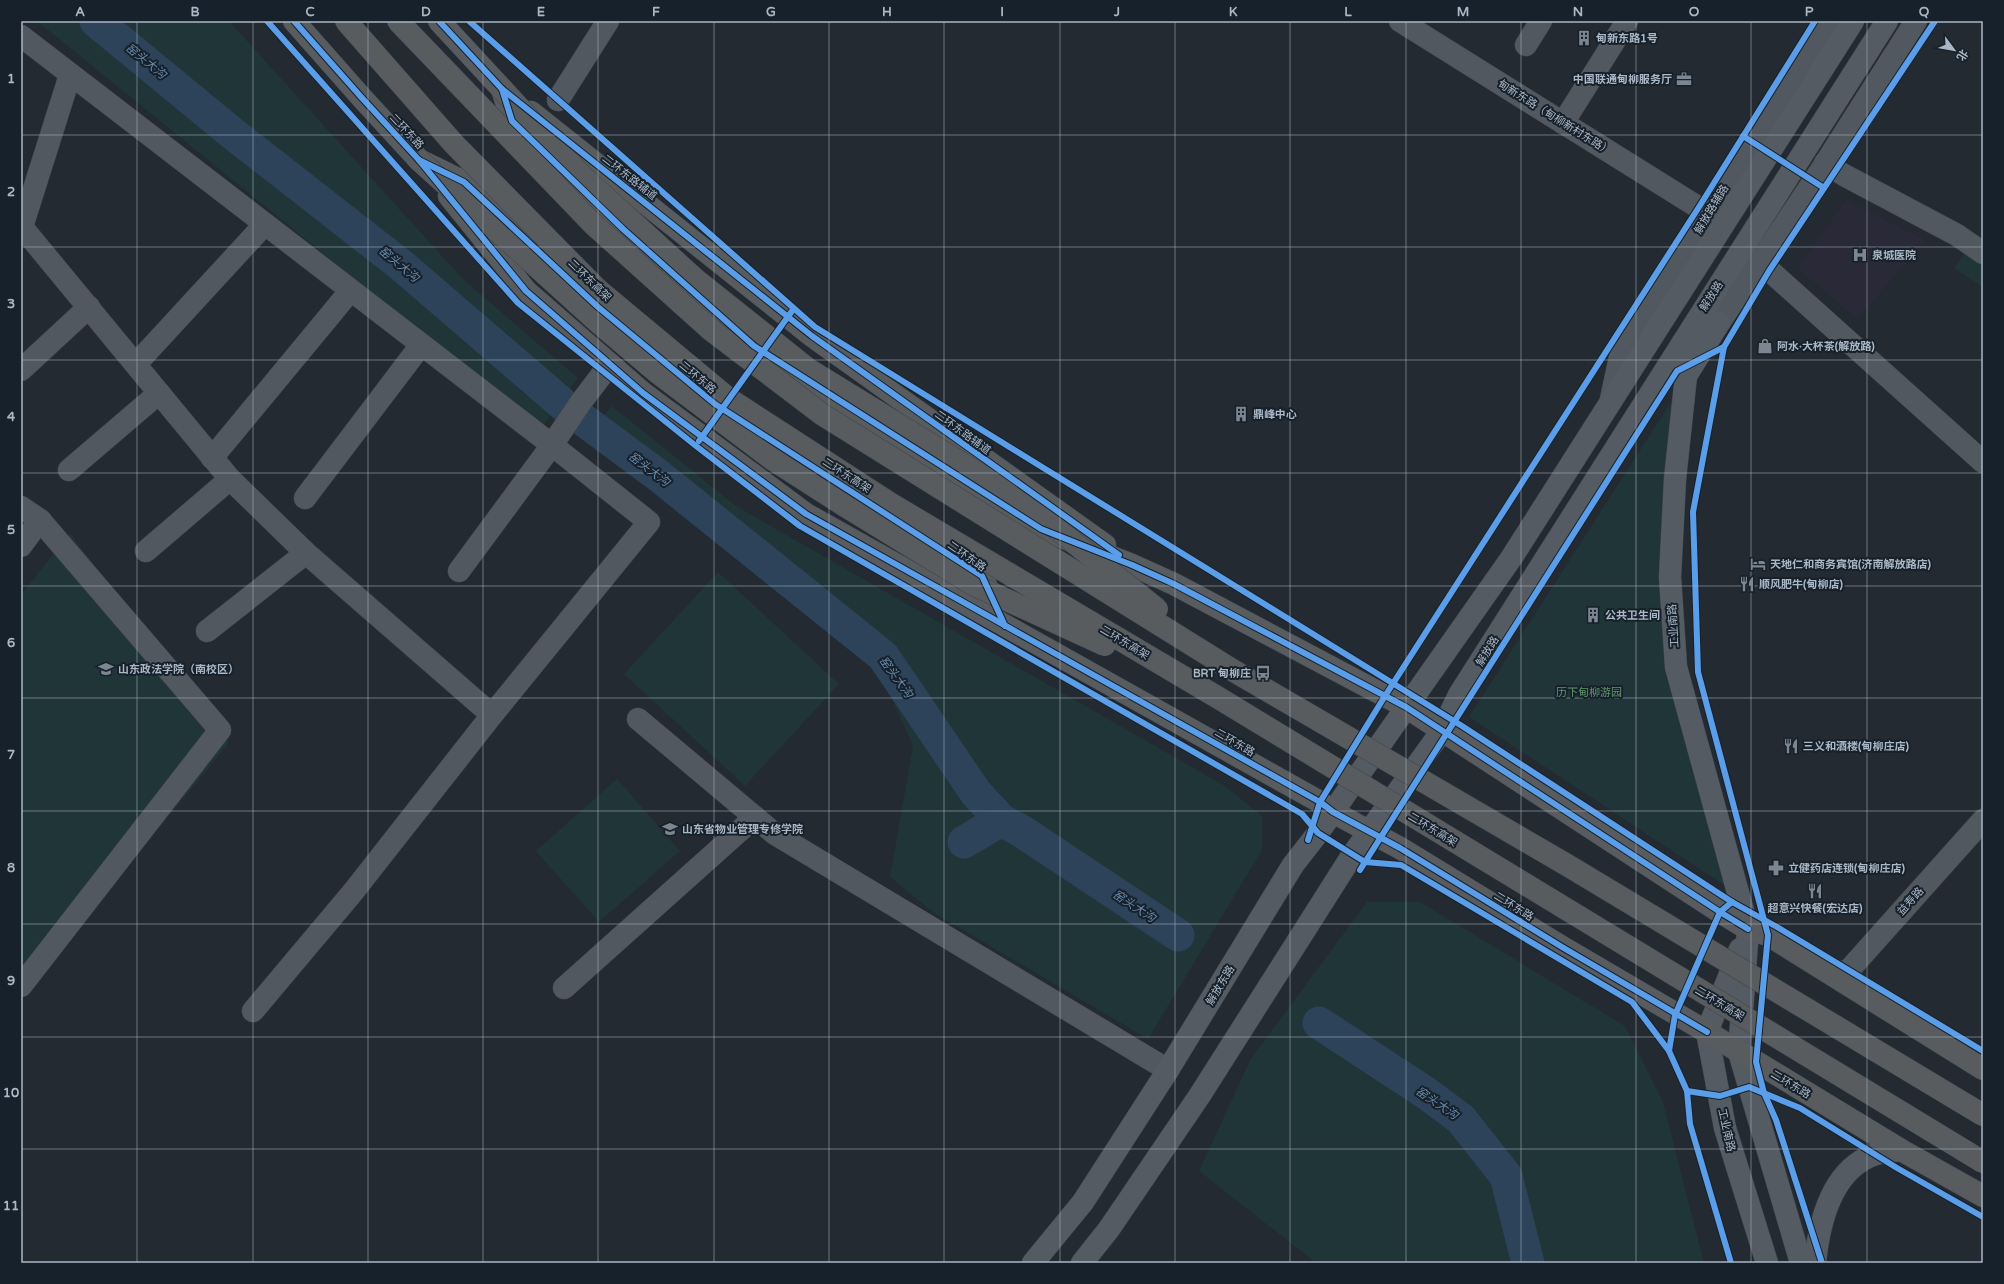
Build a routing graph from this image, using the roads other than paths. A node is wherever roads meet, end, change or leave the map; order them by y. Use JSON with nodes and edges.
{"nodes":[{"id":1,"x":294,"y":21,"type":"edge"},
{"id":2,"x":346,"y":21,"type":"edge"},
{"id":3,"x":398,"y":21,"type":"edge"},
{"id":4,"x":439,"y":21,"type":"edge"},
{"id":5,"x":608,"y":21,"type":"edge"},
{"id":6,"x":1400,"y":21,"type":"edge"},
{"id":7,"x":1541,"y":21,"type":"edge"},
{"id":8,"x":1627,"y":21,"type":"edge"},
{"id":9,"x":1828,"y":21,"type":"edge"},
{"id":10,"x":1852,"y":21,"type":"edge"},
{"id":11,"x":1887,"y":21,"type":"edge"},
{"id":12,"x":1916,"y":21,"type":"edge"},
{"id":13,"x":21,"y":36,"type":"edge"},
{"id":14,"x":1526,"y":45,"type":"dead end"},
{"id":15,"x":70,"y":75,"type":"junction"},
{"id":16,"x":502,"y":89,"type":"junction"},
{"id":17,"x":558,"y":100,"type":"dead end"},
{"id":18,"x":1564,"y":123,"type":"junction"},
{"id":19,"x":419,"y":160,"type":"junction"},
{"id":20,"x":1825,"y":163,"type":"junction"},
{"id":21,"x":1709,"y":214,"type":"junction"},
{"id":22,"x":264,"y":224,"type":"junction"},
{"id":23,"x":1980,"y":243,"type":"edge"},
{"id":24,"x":1760,"y":262,"type":"junction"},
{"id":25,"x":346,"y":296,"type":"dead end"},
{"id":26,"x":88,"y":307,"type":"junction"},
{"id":27,"x":1719,"y":322,"type":"junction"},
{"id":28,"x":1688,"y":333,"type":"junction"},
{"id":29,"x":418,"y":349,"type":"dead end"},
{"id":30,"x":1696,"y":357,"type":"junction"},
{"id":31,"x":136,"y":364,"type":"junction"},
{"id":32,"x":21,"y":370,"type":"edge"},
{"id":33,"x":604,"y":371,"type":"junction"},
{"id":34,"x":159,"y":393,"type":"junction"},
{"id":35,"x":1610,"y":404,"type":"junction"},
{"id":36,"x":552,"y":445,"type":"junction"},
{"id":37,"x":212,"y":458,"type":"junction"},
{"id":38,"x":1983,"y":462,"type":"edge"},
{"id":39,"x":68,"y":470,"type":"dead end"},
{"id":40,"x":230,"y":479,"type":"junction"},
{"id":41,"x":305,"y":498,"type":"dead end"},
{"id":42,"x":21,"y":507,"type":"edge"},
{"id":43,"x":40,"y":520,"type":"junction"},
{"id":44,"x":21,"y":546,"type":"edge"},
{"id":45,"x":146,"y":551,"type":"dead end"},
{"id":46,"x":306,"y":553,"type":"junction"},
{"id":47,"x":1512,"y":557,"type":"junction"},
{"id":48,"x":1132,"y":565,"type":"junction"},
{"id":49,"x":459,"y":571,"type":"dead end"},
{"id":50,"x":1536,"y":572,"type":"junction"},
{"id":51,"x":1005,"y":626,"type":"junction"},
{"id":52,"x":207,"y":631,"type":"dead end"},
{"id":53,"x":1234,"y":671,"type":"junction"},
{"id":54,"x":1217,"y":697,"type":"junction"},
{"id":55,"x":1406,"y":707,"type":"junction"},
{"id":56,"x":492,"y":715,"type":"junction"},
{"id":57,"x":638,"y":718,"type":"dead end"},
{"id":58,"x":1441,"y":732,"type":"junction"},
{"id":59,"x":1333,"y":812,"type":"junction"},
{"id":60,"x":755,"y":817,"type":"junction"},
{"id":61,"x":1983,"y":820,"type":"edge"},
{"id":62,"x":1370,"y":832,"type":"junction"},
{"id":63,"x":1748,"y":929,"type":"junction"},
{"id":64,"x":1833,"y":976,"type":"junction"},
{"id":65,"x":21,"y":986,"type":"edge"},
{"id":66,"x":564,"y":988,"type":"dead end"},
{"id":67,"x":253,"y":1011,"type":"dead end"},
{"id":68,"x":1707,"y":1032,"type":"junction"},
{"id":69,"x":1739,"y":1052,"type":"junction"},
{"id":70,"x":1983,"y":1069,"type":"edge"},
{"id":71,"x":1168,"y":1070,"type":"junction"},
{"id":72,"x":1983,"y":1115,"type":"edge"},
{"id":73,"x":1900,"y":1150,"type":"junction"},
{"id":74,"x":1983,"y":1162,"type":"edge"},
{"id":75,"x":1983,"y":1196,"type":"edge"},
{"id":76,"x":1033,"y":1263,"type":"edge"},
{"id":77,"x":1082,"y":1263,"type":"edge"},
{"id":78,"x":1767,"y":1263,"type":"edge"},
{"id":79,"x":1801,"y":1263,"type":"edge"},
{"id":80,"x":1815,"y":1263,"type":"edge"}],
"edges":[{"from":1,"to":19,"type":"highway","name":"二环东路"},
{"from":2,"to":54,"type":"highway","name":"二环东高架","bridge":true},
{"from":3,"to":53,"type":"highway","bridge":true},
{"from":4,"to":16,"type":"highway"},
{"from":5,"to":17,"type":"street"},
{"from":6,"to":18,"type":"street","name":"甸新东路（甸柳新村东路）"},
{"from":7,"to":14,"type":"street"},
{"from":8,"to":18,"type":"street"},
{"from":9,"to":21,"type":"street","name":"解放路辅路"},
{"from":10,"to":35,"type":"main road"},
{"from":11,"to":28,"type":"main road","name":"解放路"},
{"from":12,"to":20,"type":"street"},
{"from":13,"to":15,"type":"street"},
{"from":15,"to":22,"type":"street"},
{"from":15,"to":26,"type":"street"},
{"from":16,"to":48,"type":"highway","name":"二环东路辅道"},
{"from":16,"to":48,"type":"highway"},
{"from":16,"to":53,"type":"highway","bridge":true},
{"from":18,"to":21,"type":"street","name":"甸新东路（甸柳新村东路）"},
{"from":19,"to":33,"type":"highway"},
{"from":19,"to":51,"type":"highway","name":"二环东路"},
{"from":19,"to":54,"type":"highway","bridge":true},
{"from":20,"to":23,"type":"street"},
{"from":20,"to":24,"type":"street"},
{"from":21,"to":35,"type":"street","name":"解放路辅路"},
{"from":22,"to":31,"type":"street"},
{"from":22,"to":36,"type":"street"},
{"from":24,"to":27,"type":"street"},
{"from":24,"to":38,"type":"street"},
{"from":25,"to":37,"type":"street"},
{"from":26,"to":31,"type":"street"},
{"from":26,"to":32,"type":"street"},
{"from":27,"to":28,"type":"main road"},
{"from":27,"to":30,"type":"main road","name":"工业南路"},
{"from":28,"to":30,"type":"main road"},
{"from":28,"to":50,"type":"main road","name":"解放路"},
{"from":29,"to":41,"type":"street"},
{"from":30,"to":63,"type":"main road","name":"工业南路"},
{"from":31,"to":34,"type":"street"},
{"from":33,"to":36,"type":"street"},
{"from":33,"to":51,"type":"highway"},
{"from":34,"to":37,"type":"street"},
{"from":34,"to":39,"type":"street"},
{"from":35,"to":47,"type":"main road"},
{"from":36,"to":49,"type":"street"},
{"from":36,"to":56,"type":"street"},
{"from":37,"to":40,"type":"street"},
{"from":40,"to":45,"type":"street"},
{"from":40,"to":46,"type":"street"},
{"from":42,"to":43,"type":"street"},
{"from":43,"to":44,"type":"street"},
{"from":43,"to":65,"type":"street"},
{"from":46,"to":52,"type":"street"},
{"from":46,"to":56,"type":"street"},
{"from":47,"to":50,"type":"main road"},
{"from":47,"to":55,"type":"main road"},
{"from":48,"to":55,"type":"highway"},
{"from":50,"to":58,"type":"main road","name":"解放路"},
{"from":51,"to":59,"type":"highway","name":"二环东路"},
{"from":53,"to":72,"type":"highway","bridge":true},
{"from":54,"to":74,"type":"highway","name":"二环东高架","bridge":true},
{"from":55,"to":58,"type":"highway"},
{"from":55,"to":59,"type":"main road","name":"解放东路"},
{"from":56,"to":67,"type":"street"},
{"from":57,"to":60,"type":"street"},
{"from":58,"to":62,"type":"main road"},
{"from":58,"to":63,"type":"highway"},
{"from":59,"to":62,"type":"highway","name":"二环东路"},
{"from":59,"to":71,"type":"main road","name":"解放东路"},
{"from":60,"to":66,"type":"street"},
{"from":60,"to":71,"type":"street"},
{"from":61,"to":64,"type":"street","name":"益寿路"},
{"from":62,"to":68,"type":"highway","name":"二环东路"},
{"from":62,"to":77,"type":"main road"},
{"from":63,"to":64,"type":"highway"},
{"from":63,"to":68,"type":"main road"},
{"from":63,"to":69,"type":"main road","name":"工业南路"},
{"from":64,"to":70,"type":"highway"},
{"from":68,"to":69,"type":"highway","name":"二环东路"},
{"from":68,"to":78,"type":"main road","name":"工业南路"},
{"from":69,"to":73,"type":"highway","name":"二环东路"},
{"from":69,"to":79,"type":"main road","name":"工业南路"},
{"from":71,"to":76,"type":"main road","name":"解放东路"},
{"from":73,"to":75,"type":"highway","name":"二环东路"},
{"from":73,"to":80,"type":"main road"}]}
